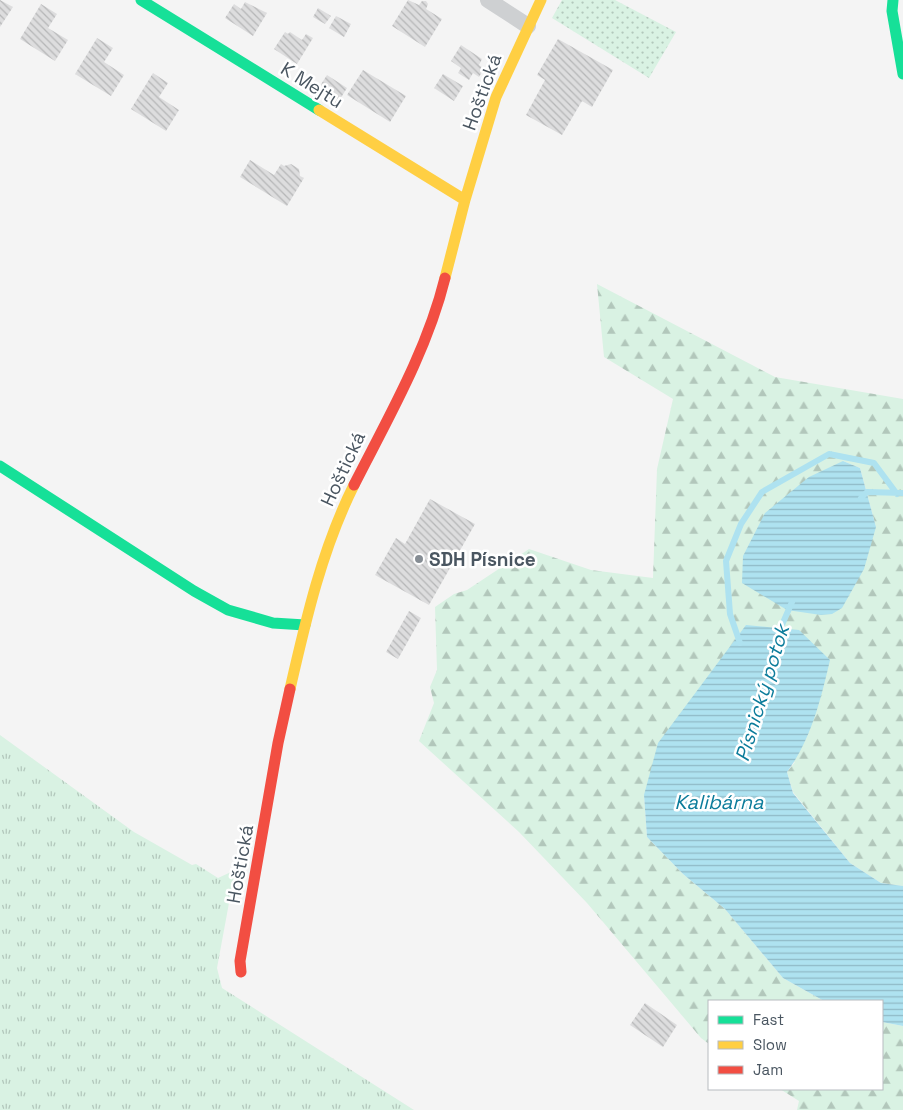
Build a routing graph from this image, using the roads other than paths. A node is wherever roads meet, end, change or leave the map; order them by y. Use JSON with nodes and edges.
{"nodes":[{"id":1,"x":141,"y":0,"type":"edge"},
{"id":2,"x":488,"y":0,"type":"edge"},
{"id":3,"x":541,"y":0,"type":"edge"},
{"id":4,"x":893,"y":0,"type":"edge"},
{"id":5,"x":528,"y":26,"type":"junction"},
{"id":6,"x":903,"y":74,"type":"edge"},
{"id":7,"x":465,"y":200,"type":"junction"},
{"id":8,"x":0,"y":466,"type":"edge"},
{"id":9,"x":305,"y":625,"type":"junction"},
{"id":10,"x":241,"y":972,"type":"dead end"}],
"edges":[{"from":1,"to":7,"type":"street","name":"K Mejtu"},
{"from":2,"to":5,"type":"street"},
{"from":3,"to":5,"type":"street","name":"Hoštická"},
{"from":4,"to":6,"type":"street"},
{"from":5,"to":7,"type":"street","name":"Hoštická"},
{"from":7,"to":9,"type":"street","name":"Hoštická"},
{"from":8,"to":9,"type":"street"},
{"from":9,"to":10,"type":"street","name":"Hoštická"}]}
